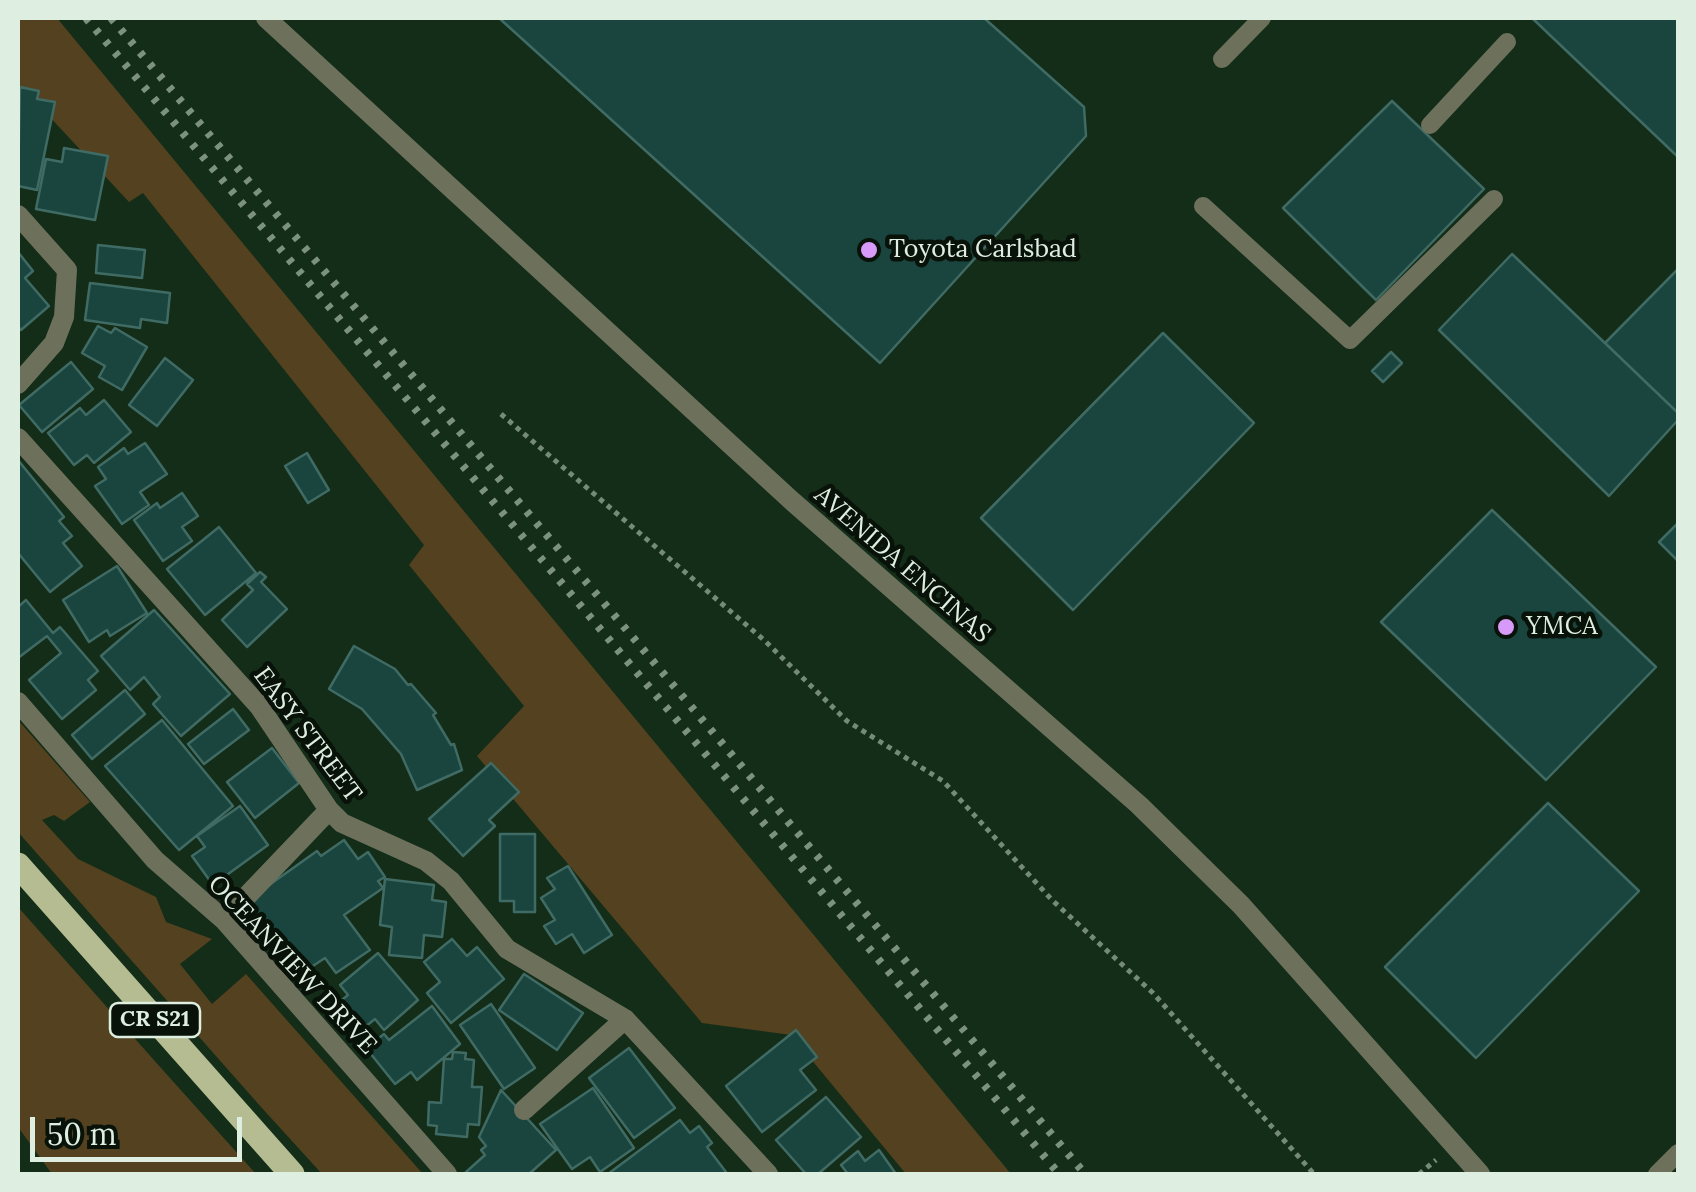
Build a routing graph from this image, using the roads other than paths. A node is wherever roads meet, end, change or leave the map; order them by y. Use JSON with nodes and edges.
{"nodes":[{"id":1,"x":266,"y":18,"type":"edge"},
{"id":2,"x":1262,"y":18,"type":"edge"},
{"id":3,"x":1506,"y":42,"type":"dead end"},
{"id":4,"x":1222,"y":60,"type":"dead end"},
{"id":5,"x":1430,"y":125,"type":"dead end"},
{"id":6,"x":1494,"y":199,"type":"dead end"},
{"id":7,"x":1203,"y":206,"type":"dead end"},
{"id":8,"x":18,"y":215,"type":"edge"},
{"id":9,"x":18,"y":384,"type":"edge"},
{"id":10,"x":18,"y":438,"type":"edge"},
{"id":11,"x":18,"y":702,"type":"edge"},
{"id":12,"x":329,"y":810,"type":"junction"},
{"id":13,"x":18,"y":865,"type":"edge"},
{"id":14,"x":224,"y":920,"type":"junction"},
{"id":15,"x":626,"y":1019,"type":"junction"},
{"id":16,"x":524,"y":1110,"type":"dead end"},
{"id":17,"x":1678,"y":1153,"type":"edge"},
{"id":18,"x":292,"y":1174,"type":"edge"},
{"id":19,"x":447,"y":1174,"type":"edge"},
{"id":20,"x":768,"y":1174,"type":"edge"},
{"id":21,"x":1480,"y":1174,"type":"edge"},
{"id":22,"x":1657,"y":1174,"type":"edge"}],
"edges":[{"from":1,"to":21,"type":"street","name":"AVENIDA ENCINAS"},
{"from":2,"to":4,"type":"lane"},
{"from":3,"to":5,"type":"lane"},
{"from":6,"to":7,"type":"lane"},
{"from":8,"to":9,"type":"street"},
{"from":10,"to":12,"type":"street","name":"EASY STREET"},
{"from":11,"to":14,"type":"street","name":"OCEANVIEW DRIVE"},
{"from":12,"to":14,"type":"street"},
{"from":12,"to":15,"type":"street","name":"EASY STREET"},
{"from":13,"to":18,"type":"main road","number":"CR S21"},
{"from":14,"to":19,"type":"street","name":"OCEANVIEW DRIVE"},
{"from":15,"to":16,"type":"street"},
{"from":15,"to":20,"type":"street","name":"EASY STREET"},
{"from":17,"to":22,"type":"lane"}]}
